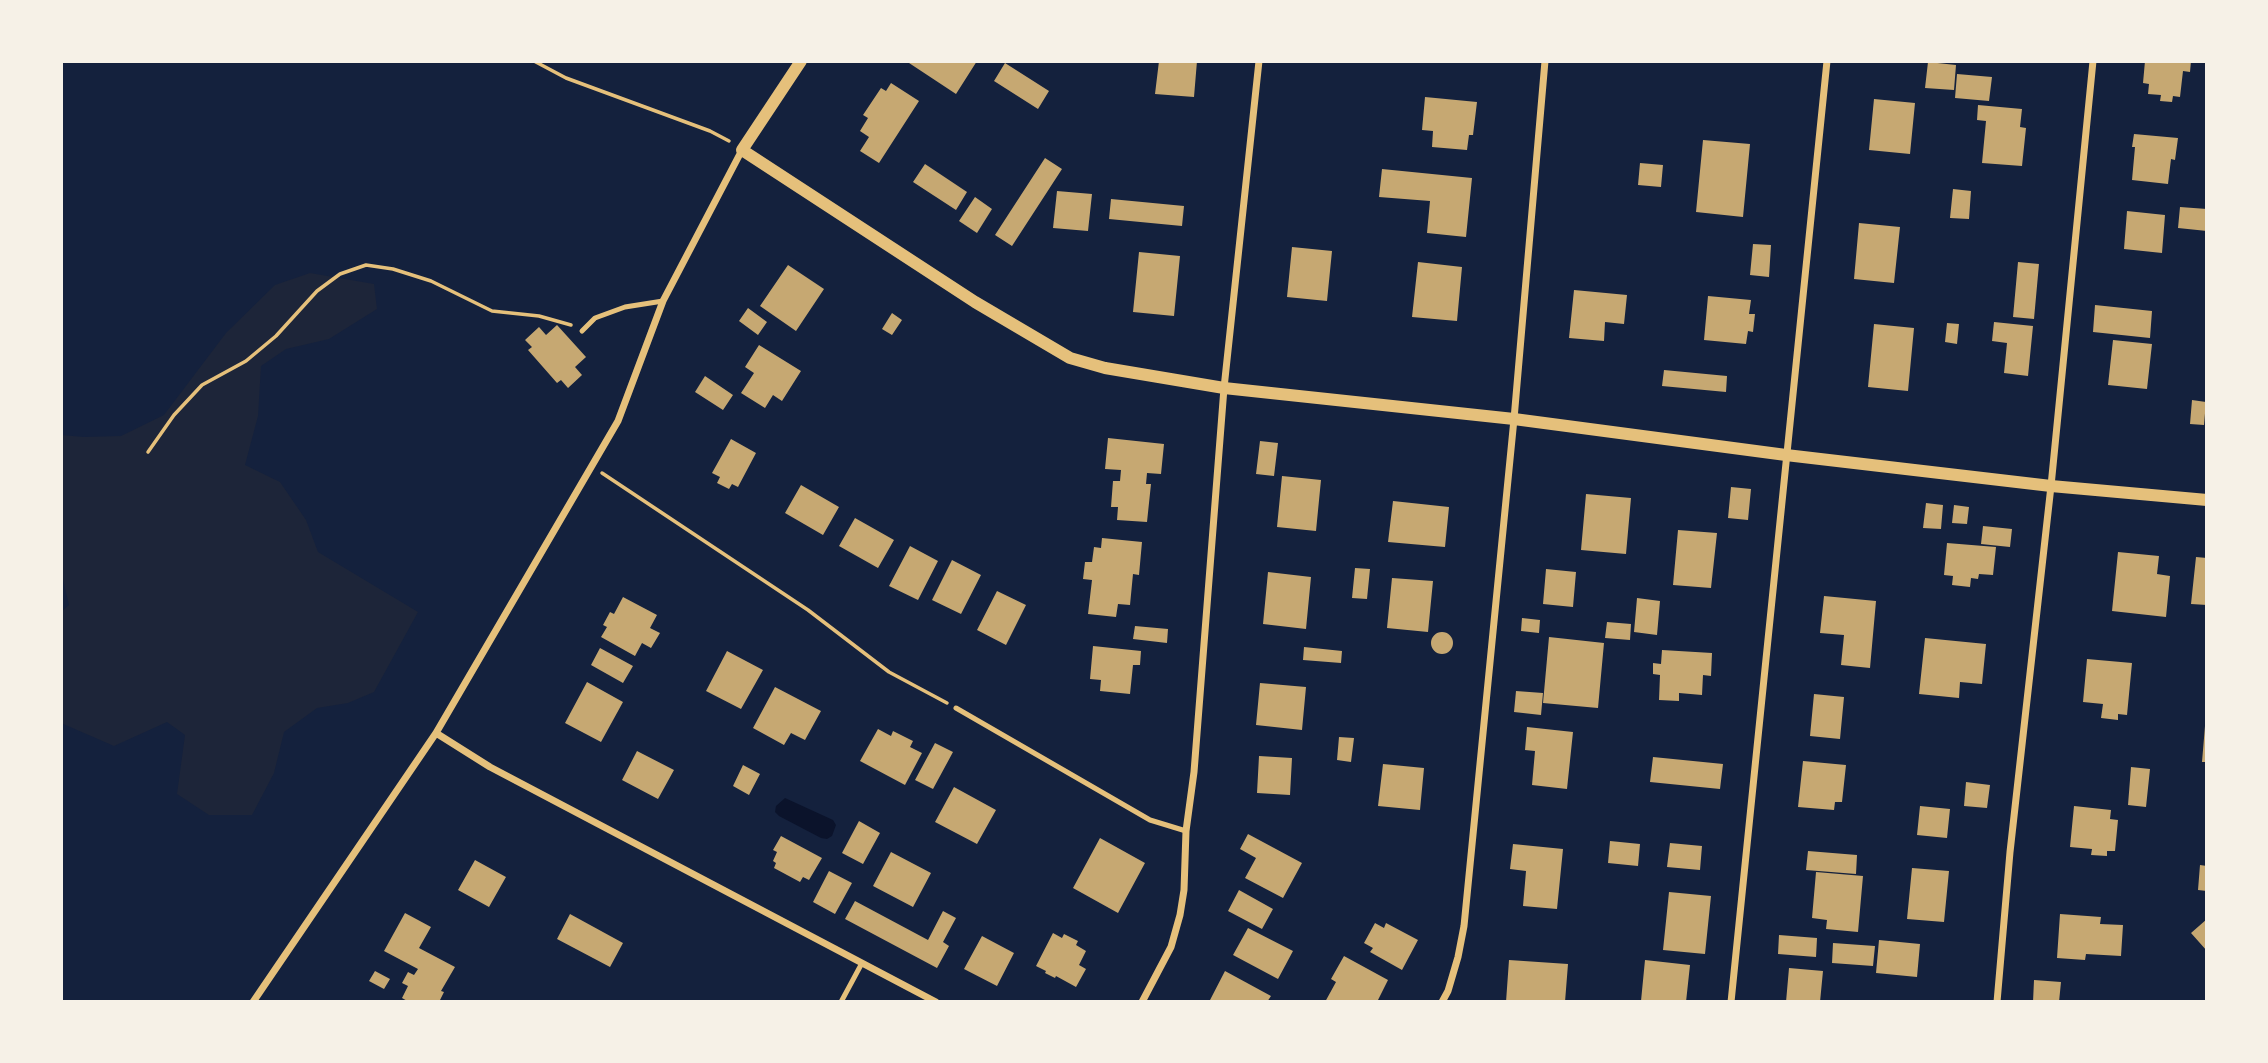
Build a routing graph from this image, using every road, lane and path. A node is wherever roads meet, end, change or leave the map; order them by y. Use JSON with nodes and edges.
{"nodes":[{"id":1,"x":534,"y":61,"type":"edge"},
{"id":2,"x":801,"y":61,"type":"edge"},
{"id":3,"x":1259,"y":61,"type":"edge"},
{"id":4,"x":1545,"y":61,"type":"edge"},
{"id":5,"x":1828,"y":61,"type":"edge"},
{"id":6,"x":2093,"y":61,"type":"edge"},
{"id":7,"x":743,"y":149,"type":"junction"},
{"id":8,"x":663,"y":301,"type":"junction"},
{"id":9,"x":582,"y":331,"type":"joint"},
{"id":10,"x":1224,"y":388,"type":"junction"},
{"id":11,"x":1514,"y":419,"type":"junction"},
{"id":12,"x":148,"y":452,"type":"dead end"},
{"id":13,"x":1787,"y":455,"type":"junction"},
{"id":14,"x":591,"y":466,"type":"junction"},
{"id":15,"x":2051,"y":486,"type":"junction"},
{"id":16,"x":2207,"y":500,"type":"edge"},
{"id":17,"x":956,"y":708,"type":"joint"},
{"id":18,"x":436,"y":733,"type":"junction"},
{"id":19,"x":1186,"y":831,"type":"junction"},
{"id":20,"x":862,"y":963,"type":"junction"},
{"id":21,"x":253,"y":1002,"type":"edge"},
{"id":22,"x":841,"y":1002,"type":"edge"},
{"id":23,"x":936,"y":1002,"type":"edge"},
{"id":24,"x":1142,"y":1002,"type":"edge"},
{"id":25,"x":1442,"y":1002,"type":"edge"},
{"id":26,"x":1731,"y":1002,"type":"edge"},
{"id":27,"x":1997,"y":1002,"type":"edge"}],
"edges":[{"from":1,"to":7,"type":"path"},
{"from":2,"to":7,"type":"street"},
{"from":3,"to":10,"type":"street"},
{"from":4,"to":11,"type":"street"},
{"from":5,"to":13,"type":"street"},
{"from":6,"to":15,"type":"street"},
{"from":7,"to":8,"type":"street"},
{"from":7,"to":10,"type":"street"},
{"from":8,"to":9,"type":"lane"},
{"from":8,"to":14,"type":"street"},
{"from":9,"to":12,"type":"path"},
{"from":10,"to":11,"type":"street"},
{"from":10,"to":19,"type":"street"},
{"from":11,"to":13,"type":"street"},
{"from":11,"to":25,"type":"street"},
{"from":13,"to":15,"type":"street"},
{"from":13,"to":26,"type":"street"},
{"from":14,"to":17,"type":"path"},
{"from":14,"to":18,"type":"street"},
{"from":15,"to":16,"type":"street"},
{"from":15,"to":27,"type":"street"},
{"from":17,"to":19,"type":"lane"},
{"from":18,"to":20,"type":"street"},
{"from":18,"to":21,"type":"street"},
{"from":19,"to":24,"type":"street"},
{"from":20,"to":22,"type":"lane"},
{"from":20,"to":23,"type":"street"}]}
